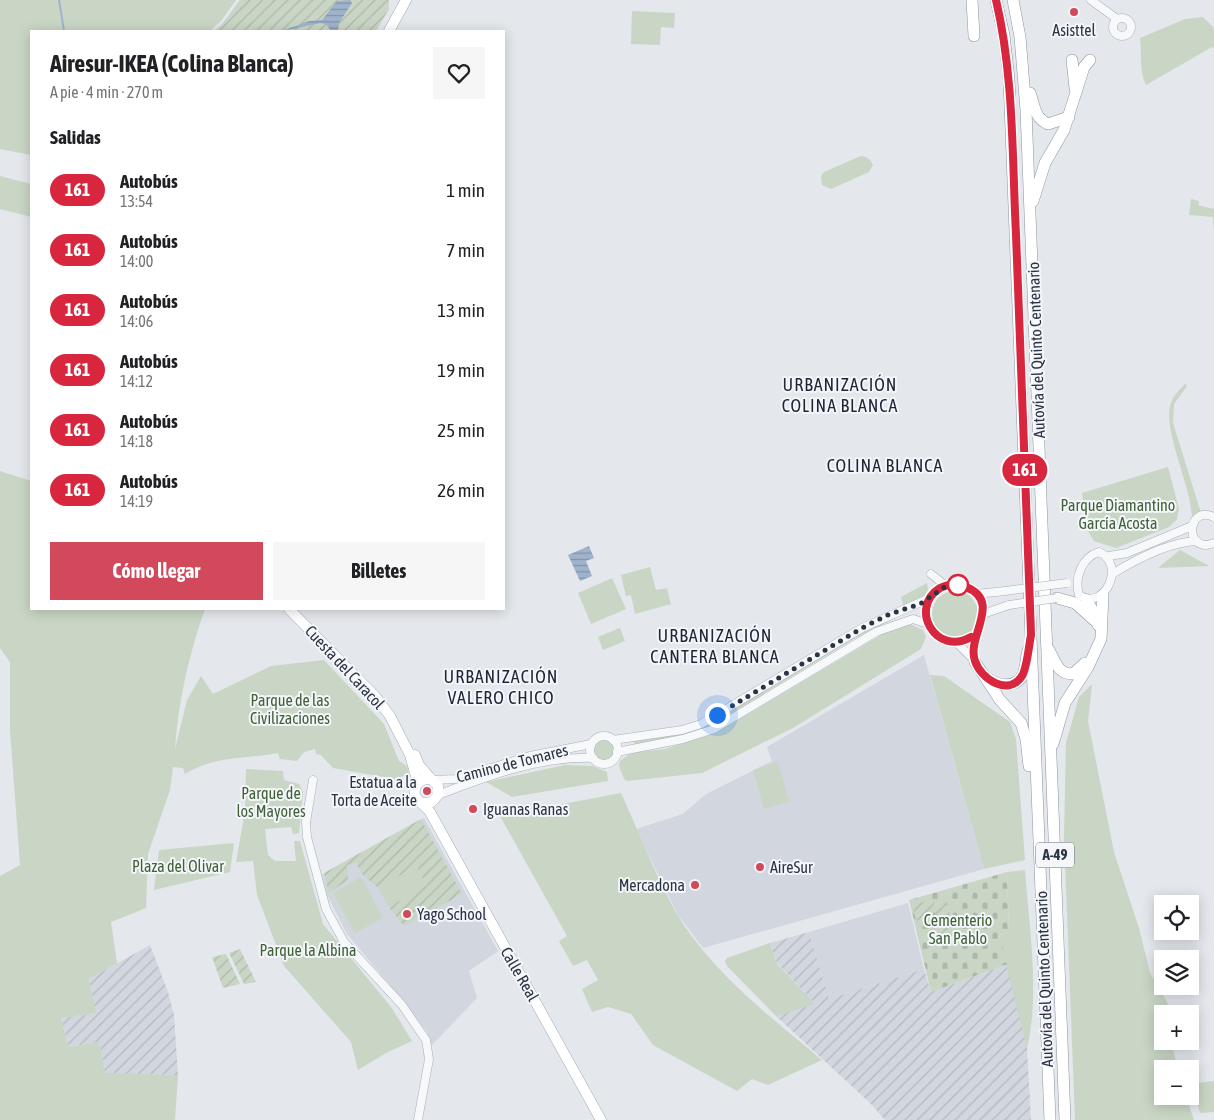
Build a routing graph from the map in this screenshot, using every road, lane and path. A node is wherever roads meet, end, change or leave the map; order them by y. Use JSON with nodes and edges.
{"nodes":[{"id":1,"x":406,"y":0,"type":"edge"},
{"id":2,"x":972,"y":0,"type":"edge"},
{"id":3,"x":996,"y":0,"type":"edge"},
{"id":4,"x":1012,"y":0,"type":"edge"},
{"id":5,"x":1091,"y":0,"type":"edge"},
{"id":6,"x":1117,"y":19,"type":"dead end"},
{"id":7,"x":390,"y":30,"type":"edge"},
{"id":8,"x":974,"y":36,"type":"dead end"},
{"id":9,"x":1072,"y":60,"type":"dead end"},
{"id":10,"x":1090,"y":60,"type":"dead end"},
{"id":11,"x":1025,"y":78,"type":"junction"},
{"id":12,"x":1076,"y":93,"type":"junction"},
{"id":13,"x":1069,"y":117,"type":"junction"},
{"id":14,"x":1031,"y":207,"type":"junction"},
{"id":15,"x":1214,"y":517,"type":"edge"},
{"id":16,"x":1192,"y":526,"type":"junction"},
{"id":17,"x":1197,"y":541,"type":"junction"},
{"id":18,"x":1214,"y":543,"type":"edge"},
{"id":19,"x":1109,"y":556,"type":"junction"},
{"id":20,"x":1112,"y":574,"type":"junction"},
{"id":21,"x":1077,"y":577,"type":"junction"},
{"id":22,"x":946,"y":586,"type":"junction"},
{"id":23,"x":976,"y":594,"type":"junction"},
{"id":24,"x":933,"y":595,"type":"junction"},
{"id":25,"x":1103,"y":595,"type":"junction"},
{"id":26,"x":1082,"y":597,"type":"junction"},
{"id":27,"x":1057,"y":598,"type":"junction"},
{"id":28,"x":290,"y":610,"type":"edge"},
{"id":29,"x":297,"y":610,"type":"edge"},
{"id":30,"x":983,"y":614,"type":"junction"},
{"id":31,"x":928,"y":624,"type":"junction"},
{"id":32,"x":1098,"y":626,"type":"junction"},
{"id":33,"x":975,"y":634,"type":"junction"},
{"id":34,"x":1031,"y":635,"type":"junction"},
{"id":35,"x":956,"y":642,"type":"junction"},
{"id":36,"x":1047,"y":646,"type":"junction"},
{"id":37,"x":975,"y":662,"type":"junction"},
{"id":38,"x":982,"y":674,"type":"junction"},
{"id":39,"x":614,"y":740,"type":"junction"},
{"id":40,"x":591,"y":744,"type":"junction"},
{"id":41,"x":1051,"y":750,"type":"junction"},
{"id":42,"x":617,"y":752,"type":"junction"},
{"id":43,"x":593,"y":758,"type":"junction"},
{"id":44,"x":313,"y":780,"type":"dead end"},
{"id":45,"x":432,"y":780,"type":"junction"},
{"id":46,"x":418,"y":783,"type":"junction"},
{"id":47,"x":437,"y":798,"type":"junction"},
{"id":48,"x":423,"y":803,"type":"junction"},
{"id":49,"x":1038,"y":821,"type":"junction"},
{"id":50,"x":439,"y":828,"type":"junction"},
{"id":51,"x":418,"y":1120,"type":"edge"},
{"id":52,"x":601,"y":1120,"type":"edge"},
{"id":53,"x":1050,"y":1120,"type":"edge"},
{"id":54,"x":1065,"y":1120,"type":"edge"}],
"edges":[{"from":1,"to":7,"type":"main road"},
{"from":2,"to":8,"type":"highway"},
{"from":3,"to":34,"type":"highway","name":"Autovía del Quinto Centenario","number":"A-49"},
{"from":4,"to":11,"type":"highway","name":"Autovía del Quinto Centenario","number":"A-49"},
{"from":5,"to":6,"type":"street"},
{"from":9,"to":12,"type":"highway"},
{"from":10,"to":12,"type":"highway"},
{"from":11,"to":13,"type":"highway"},
{"from":11,"to":14,"type":"highway","name":"Autovía del Quinto Centenario","number":"A-49"},
{"from":12,"to":13,"type":"highway"},
{"from":13,"to":14,"type":"highway"},
{"from":14,"to":36,"type":"highway","name":"Autovía del Quinto Centenario","number":"A-49"},
{"from":15,"to":16,"type":"street"},
{"from":16,"to":17,"type":"street"},
{"from":16,"to":19,"type":"street"},
{"from":17,"to":18,"type":"street"},
{"from":17,"to":20,"type":"street"},
{"from":19,"to":20,"type":"street"},
{"from":19,"to":21,"type":"street"},
{"from":20,"to":25,"type":"street"},
{"from":21,"to":23,"type":"street","bridge":true},
{"from":21,"to":26,"type":"street"},
{"from":22,"to":23,"type":"street"},
{"from":22,"to":24,"type":"street"},
{"from":22,"to":24,"type":"street"},
{"from":23,"to":30,"type":"street"},
{"from":24,"to":31,"type":"street"},
{"from":24,"to":39,"type":"street"},
{"from":25,"to":26,"type":"street"},
{"from":25,"to":41,"type":"highway"},
{"from":26,"to":27,"type":"street"},
{"from":26,"to":32,"type":"highway"},
{"from":27,"to":30,"type":"street","bridge":true},
{"from":27,"to":32,"type":"highway"},
{"from":28,"to":46,"type":"main road","name":"Cuesta del Caracol"},
{"from":29,"to":45,"type":"main road","name":"Cuesta del Caracol"},
{"from":30,"to":33,"type":"street"},
{"from":31,"to":35,"type":"street"},
{"from":31,"to":42,"type":"street"},
{"from":32,"to":36,"type":"highway"},
{"from":33,"to":35,"type":"street"},
{"from":33,"to":37,"type":"street"},
{"from":34,"to":38,"type":"highway"},
{"from":34,"to":49,"type":"highway","name":"Autovía del Quinto Centenario","number":"A-49"},
{"from":35,"to":37,"type":"street"},
{"from":36,"to":41,"type":"highway","name":"Autovía del Quinto Centenario","number":"A-49"},
{"from":37,"to":38,"type":"highway"},
{"from":38,"to":49,"type":"highway"},
{"from":39,"to":40,"type":"street"},
{"from":39,"to":42,"type":"street"},
{"from":40,"to":43,"type":"street"},
{"from":40,"to":45,"type":"street","name":"Camino de Tomares"},
{"from":41,"to":54,"type":"highway","name":"Autovía del Quinto Centenario","number":"A-49"},
{"from":42,"to":43,"type":"street"},
{"from":43,"to":47,"type":"street","name":"Camino de Tomares"},
{"from":44,"to":51,"type":"street"},
{"from":45,"to":46,"type":"main road"},
{"from":45,"to":47,"type":"main road"},
{"from":46,"to":48,"type":"main road"},
{"from":47,"to":48,"type":"main road"},
{"from":47,"to":50,"type":"main road","name":"Calle Real"},
{"from":48,"to":50,"type":"main road","name":"Calle Real"},
{"from":49,"to":53,"type":"highway","name":"Autovía del Quinto Centenario","number":"A-49"},
{"from":50,"to":52,"type":"main road","name":"Calle Real"}]}
